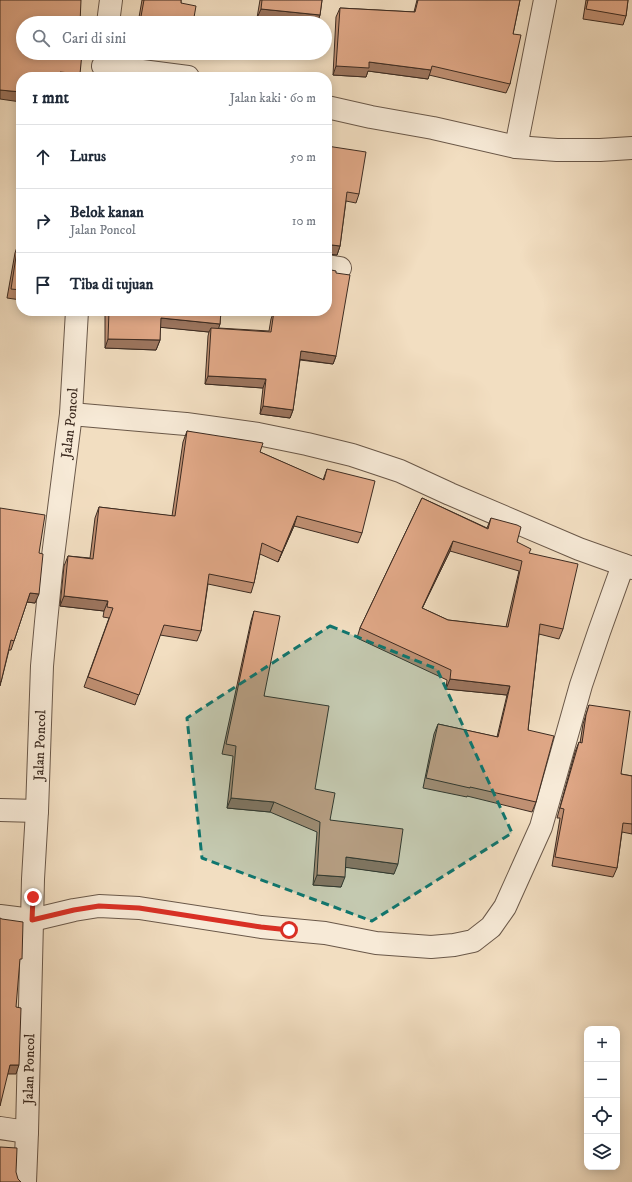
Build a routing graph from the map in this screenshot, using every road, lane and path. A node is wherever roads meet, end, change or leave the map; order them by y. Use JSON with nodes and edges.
{"nodes":[{"id":1,"x":111,"y":0,"type":"edge"},
{"id":2,"x":545,"y":0,"type":"edge"},
{"id":3,"x":109,"y":16,"type":"edge"},
{"id":4,"x":103,"y":65,"type":"edge"},
{"id":5,"x":153,"y":72,"type":"edge"},
{"id":6,"x":332,"y":108,"type":"edge"},
{"id":7,"x":516,"y":147,"type":"junction"},
{"id":8,"x":632,"y":148,"type":"edge"},
{"id":9,"x":77,"y":316,"type":"edge"},
{"id":10,"x":71,"y":414,"type":"junction"},
{"id":11,"x":627,"y":567,"type":"edge"},
{"id":12,"x":0,"y":810,"type":"edge"},
{"id":13,"x":37,"y":811,"type":"junction"},
{"id":14,"x":0,"y":916,"type":"edge"},
{"id":15,"x":32,"y":920,"type":"junction"},
{"id":16,"x":0,"y":1128,"type":"edge"},
{"id":17,"x":27,"y":1132,"type":"junction"},
{"id":18,"x":25,"y":1182,"type":"edge"}],
"edges":[{"from":1,"to":3,"type":"street"},
{"from":2,"to":7,"type":"street"},
{"from":4,"to":5,"type":"street"},
{"from":6,"to":7,"type":"street"},
{"from":7,"to":8,"type":"street"},
{"from":9,"to":10,"type":"street","name":"Jalan Poncol"},
{"from":10,"to":11,"type":"street"},
{"from":10,"to":13,"type":"street","name":"Jalan Poncol"},
{"from":11,"to":15,"type":"street"},
{"from":12,"to":13,"type":"street"},
{"from":13,"to":15,"type":"street","name":"Jalan Poncol"},
{"from":14,"to":15,"type":"street"},
{"from":15,"to":17,"type":"street","name":"Jalan Poncol"},
{"from":16,"to":17,"type":"street"},
{"from":17,"to":18,"type":"street","name":"Jalan Poncol"}]}
